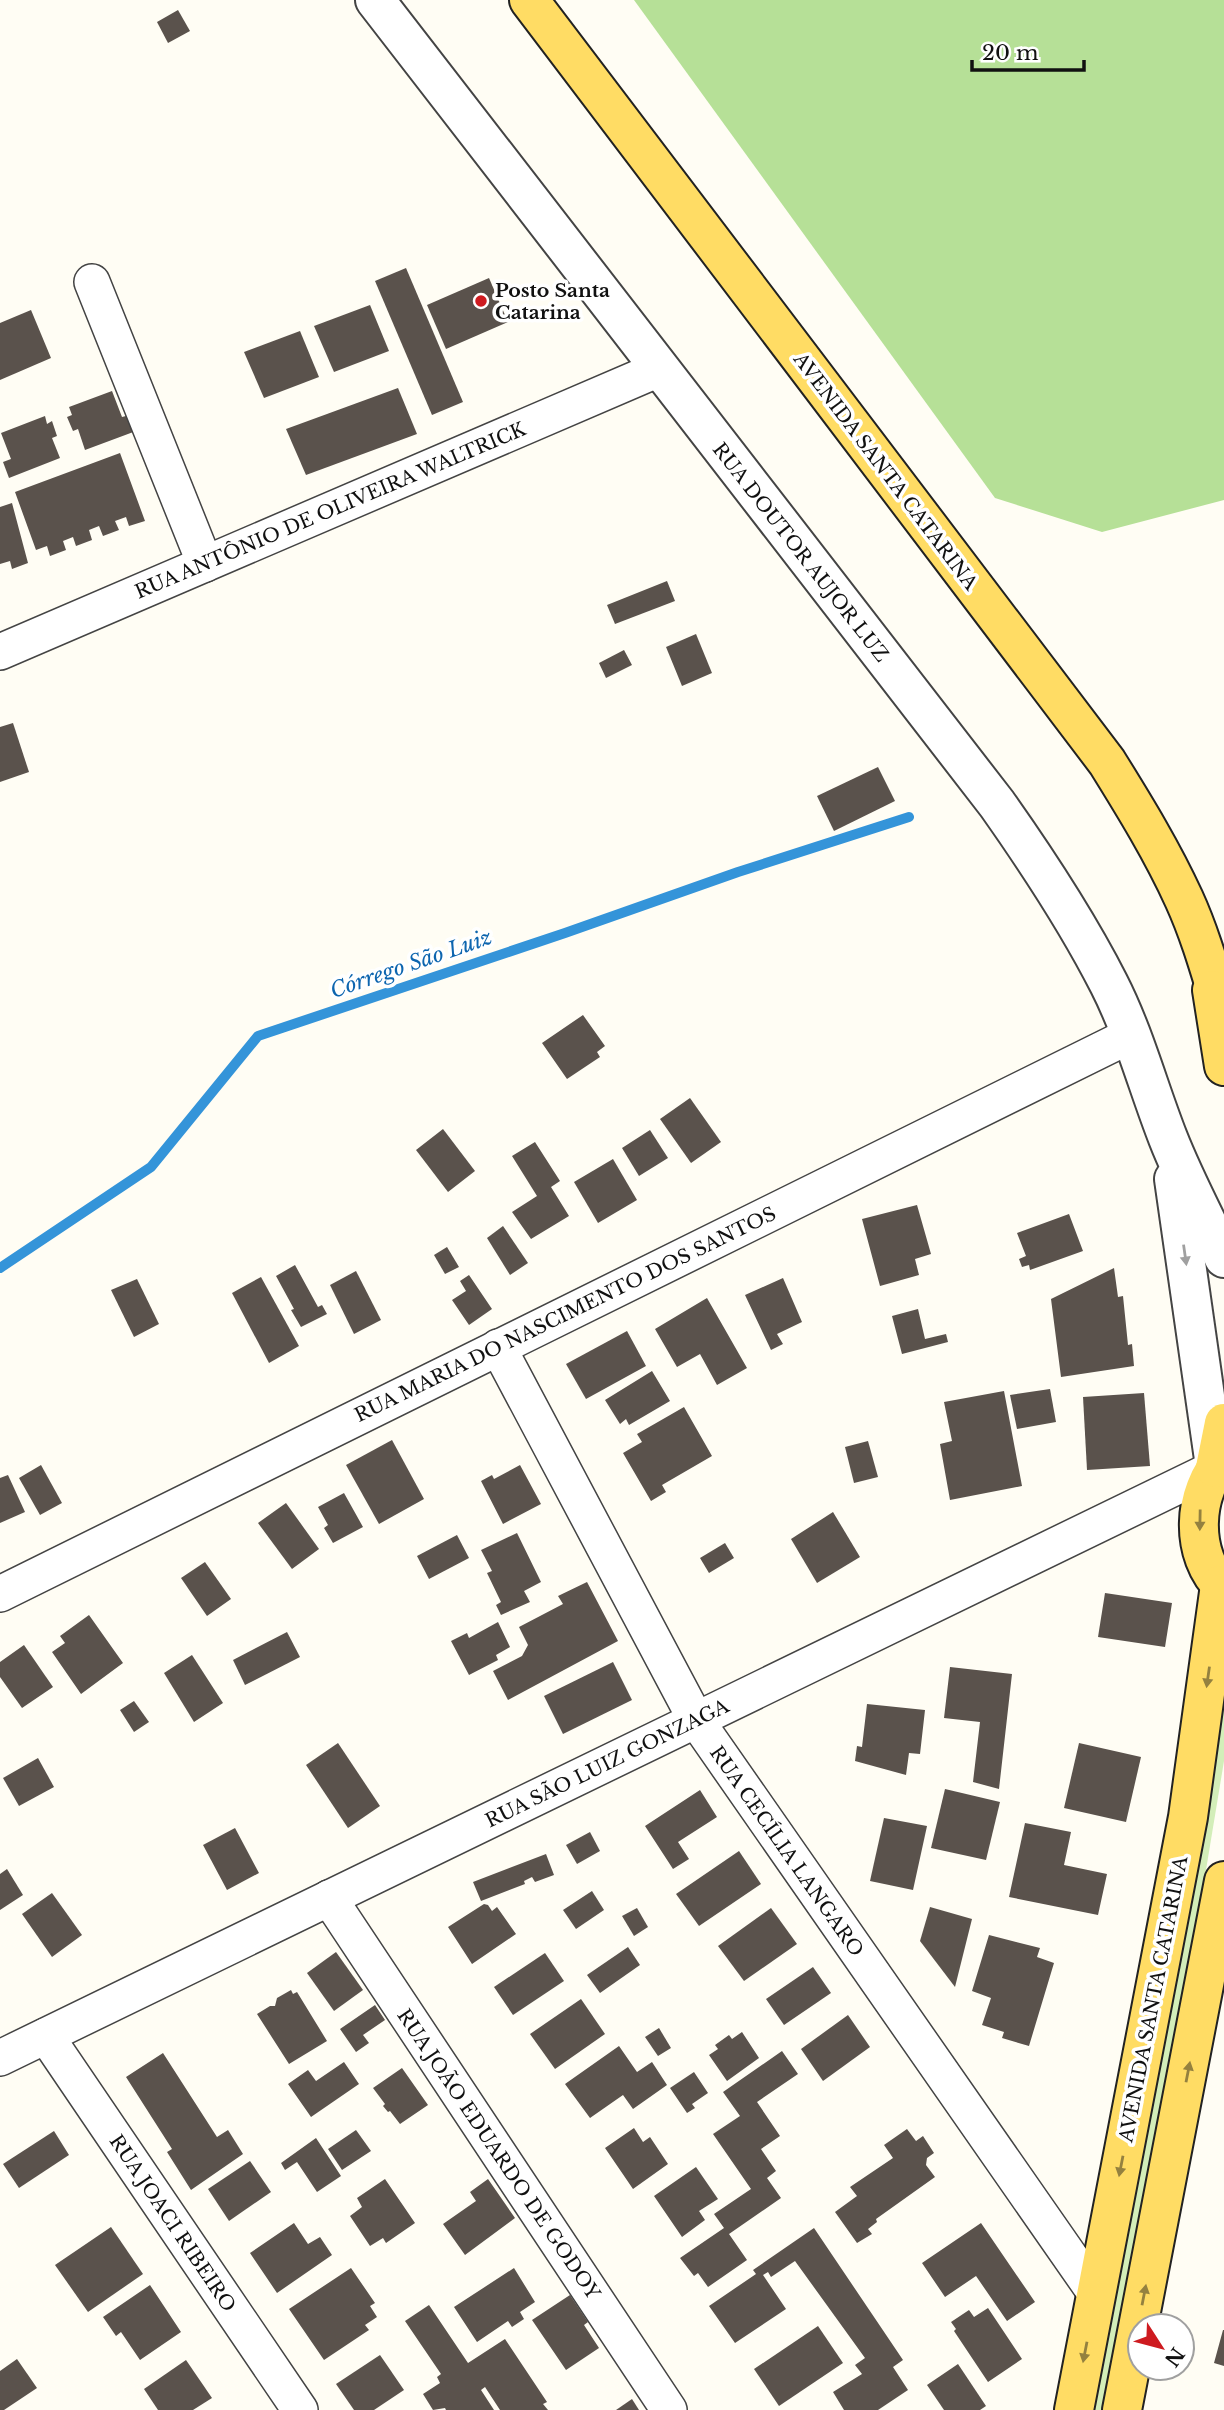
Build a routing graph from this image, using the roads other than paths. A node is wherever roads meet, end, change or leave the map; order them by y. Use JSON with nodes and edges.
{"nodes":[{"id":1,"x":374,"y":0,"type":"edge"},
{"id":2,"x":529,"y":0,"type":"edge"},
{"id":3,"x":92,"y":282,"type":"dead end"},
{"id":4,"x":660,"y":369,"type":"junction"},
{"id":5,"x":205,"y":564,"type":"junction"},
{"id":6,"x":0,"y":652,"type":"edge"},
{"id":7,"x":1208,"y":964,"type":"junction"},
{"id":8,"x":1224,"y":1016,"type":"edge"},
{"id":9,"x":1131,"y":1035,"type":"junction"},
{"id":10,"x":1224,"y":1066,"type":"edge"},
{"id":11,"x":1168,"y":1139,"type":"junction"},
{"id":12,"x":1224,"y":1258,"type":"edge"},
{"id":13,"x":498,"y":1347,"type":"junction"},
{"id":14,"x":1224,"y":1423,"type":"edge"},
{"id":15,"x":1221,"y":1461,"type":"edge"},
{"id":16,"x":1222,"y":1586,"type":"edge"},
{"id":17,"x":0,"y":1594,"type":"edge"},
{"id":18,"x":696,"y":1720,"type":"junction"},
{"id":19,"x":1224,"y":1881,"type":"edge"},
{"id":20,"x":329,"y":1898,"type":"junction"},
{"id":21,"x":46,"y":2036,"type":"junction"},
{"id":22,"x":0,"y":2058,"type":"edge"},
{"id":23,"x":1096,"y":2294,"type":"junction"},
{"id":24,"x":300,"y":2410,"type":"edge"},
{"id":25,"x":668,"y":2410,"type":"edge"},
{"id":26,"x":1074,"y":2410,"type":"edge"},
{"id":27,"x":1122,"y":2410,"type":"edge"}],
"edges":[{"from":1,"to":4,"type":"street","name":"RUA DOUTOR AUJOR LUZ"},
{"from":2,"to":7,"type":"main road","name":"AVENIDA SANTA CATARINA"},
{"from":3,"to":5,"type":"street"},
{"from":4,"to":5,"type":"street","name":"RUA ANTÔNIO DE OLIVEIRA WALTRICK"},
{"from":4,"to":9,"type":"street","name":"RUA DOUTOR AUJOR LUZ"},
{"from":5,"to":6,"type":"street","name":"RUA ANTÔNIO DE OLIVEIRA WALTRICK"},
{"from":7,"to":8,"type":"main road","name":"AVENIDA SANTA CATARINA"},
{"from":7,"to":10,"type":"main road","name":"AVENIDA SANTA CATARINA"},
{"from":9,"to":11,"type":"street","name":"RUA DOUTOR AUJOR LUZ"},
{"from":9,"to":13,"type":"street","name":"RUA MARIA DO NASCIMENTO DOS SANTOS"},
{"from":11,"to":12,"type":"street","name":"RUA DOUTOR AUJOR LUZ"},
{"from":11,"to":15,"type":"street","name":"RUA DOUTOR AUJOR LUZ","one_way":true},
{"from":13,"to":17,"type":"street","name":"RUA MARIA DO NASCIMENTO DOS SANTOS"},
{"from":13,"to":18,"type":"street","name":"RUA CECÍLIA LANGARO"},
{"from":14,"to":15,"type":"main road"},
{"from":15,"to":16,"type":"main road","one_way":true},
{"from":15,"to":18,"type":"street","name":"RUA SÃO LUIZ GONZAGA"},
{"from":16,"to":23,"type":"main road","name":"AVENIDA SANTA CATARINA","one_way":true},
{"from":18,"to":20,"type":"street","name":"RUA SÃO LUIZ GONZAGA"},
{"from":18,"to":23,"type":"street","name":"RUA CECÍLIA LANGARO"},
{"from":27,"to":19,"type":"main road","one_way":true},
{"from":20,"to":21,"type":"street","name":"RUA SÃO LUIZ GONZAGA"},
{"from":20,"to":25,"type":"street","name":"RUA JOÃO EDUARDO DE GODOY"},
{"from":21,"to":22,"type":"street","name":"RUA SÃO LUIZ GONZAGA"},
{"from":21,"to":24,"type":"street","name":"RUA JOACI RIBEIRO"},
{"from":23,"to":26,"type":"main road","name":"AVENIDA SANTA CATARINA","one_way":true}]}
